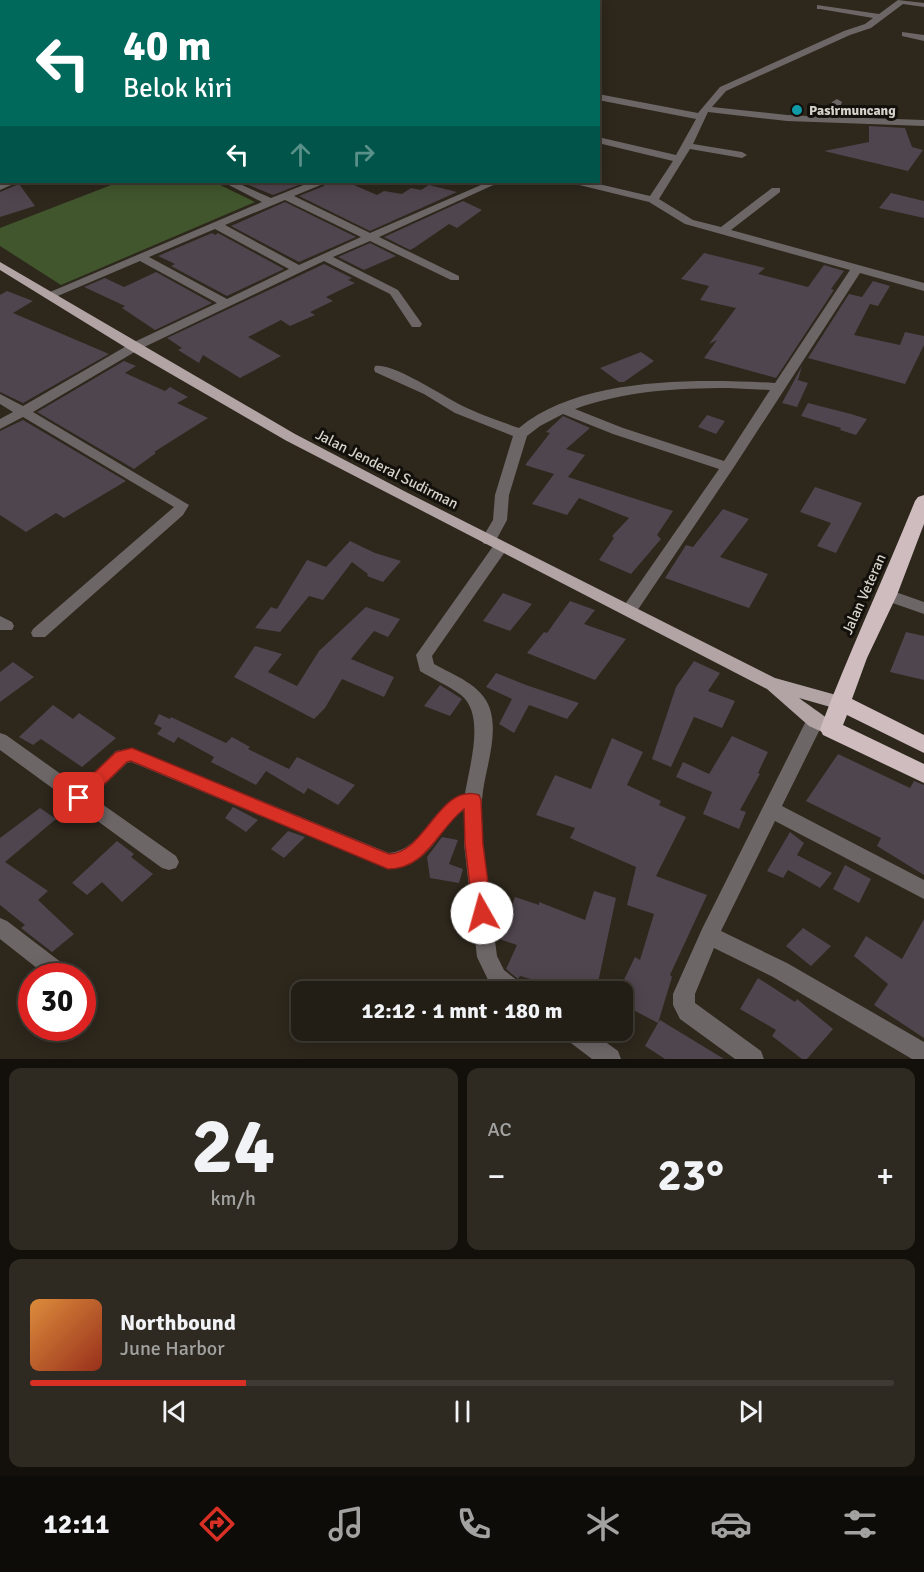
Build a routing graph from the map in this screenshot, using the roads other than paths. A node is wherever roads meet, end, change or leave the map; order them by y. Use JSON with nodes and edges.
{"nodes":[{"id":1,"x":903,"y":0,"type":"edge"},
{"id":2,"x":924,"y":5,"type":"edge"},
{"id":3,"x":820,"y":7,"type":"dead end"},
{"id":4,"x":881,"y":18,"type":"junction"},
{"id":5,"x":905,"y":34,"type":"dead end"},
{"id":6,"x":924,"y":38,"type":"edge"},
{"id":7,"x":600,"y":97,"type":"edge"},
{"id":8,"x":837,"y":102,"type":"dead end"},
{"id":9,"x":703,"y":113,"type":"junction"},
{"id":10,"x":830,"y":119,"type":"junction"},
{"id":11,"x":924,"y":123,"type":"edge"},
{"id":12,"x":600,"y":140,"type":"edge"},
{"id":13,"x":687,"y":146,"type":"junction"},
{"id":14,"x":742,"y":155,"type":"dead end"},
{"id":15,"x":679,"y":159,"type":"junction"},
{"id":16,"x":230,"y":183,"type":"edge"},
{"id":17,"x":318,"y":183,"type":"edge"},
{"id":18,"x":493,"y":183,"type":"edge"},
{"id":19,"x":583,"y":183,"type":"edge"},
{"id":20,"x":776,"y":190,"type":"dead end"},
{"id":21,"x":285,"y":196,"type":"junction"},
{"id":22,"x":653,"y":200,"type":"junction"},
{"id":23,"x":271,"y":202,"type":"junction"},
{"id":24,"x":216,"y":225,"type":"junction"},
{"id":25,"x":723,"y":231,"type":"junction"},
{"id":26,"x":369,"y":237,"type":"junction"},
{"id":27,"x":141,"y":256,"type":"junction"},
{"id":28,"x":324,"y":257,"type":"junction"},
{"id":29,"x":0,"y":265,"type":"edge"},
{"id":30,"x":857,"y":268,"type":"junction"},
{"id":31,"x":298,"y":269,"type":"junction"},
{"id":32,"x":455,"y":278,"type":"dead end"},
{"id":33,"x":924,"y":287,"type":"edge"},
{"id":34,"x":49,"y":295,"type":"junction"},
{"id":35,"x":226,"y":303,"type":"junction"},
{"id":36,"x":416,"y":324,"type":"dead end"},
{"id":37,"x":134,"y":347,"type":"junction"},
{"id":38,"x":380,"y":369,"type":"dead end"},
{"id":39,"x":779,"y":387,"type":"junction"},
{"id":40,"x":0,"y":398,"type":"edge"},
{"id":41,"x":563,"y":409,"type":"junction"},
{"id":42,"x":22,"y":411,"type":"junction"},
{"id":43,"x":0,"y":425,"type":"edge"},
{"id":44,"x":521,"y":434,"type":"junction"},
{"id":45,"x":727,"y":467,"type":"junction"},
{"id":46,"x":923,"y":505,"type":"edge"},
{"id":47,"x":495,"y":543,"type":"junction"},
{"id":48,"x":887,"y":595,"type":"junction"},
{"id":49,"x":924,"y":608,"type":"edge"},
{"id":50,"x":629,"y":610,"type":"junction"},
{"id":51,"x":39,"y":633,"type":"dead end"},
{"id":52,"x":770,"y":683,"type":"junction"},
{"id":53,"x":840,"y":703,"type":"junction"},
{"id":54,"x":823,"y":725,"type":"junction"},
{"id":55,"x":0,"y":740,"type":"edge"},
{"id":56,"x":924,"y":745,"type":"edge"},
{"id":57,"x":924,"y":774,"type":"edge"},
{"id":58,"x":79,"y":798,"type":"junction"},
{"id":59,"x":473,"y":800,"type":"junction"},
{"id":60,"x":770,"y":809,"type":"junction"},
{"id":61,"x":168,"y":862,"type":"dead end"},
{"id":62,"x":924,"y":890,"type":"edge"},
{"id":63,"x":0,"y":927,"type":"edge"},
{"id":64,"x":709,"y":935,"type":"junction"},
{"id":65,"x":46,"y":963,"type":"edge"},
{"id":66,"x":502,"y":981,"type":"edge"},
{"id":67,"x":586,"y":1041,"type":"edge"},
{"id":68,"x":924,"y":1054,"type":"edge"},
{"id":69,"x":610,"y":1059,"type":"edge"},
{"id":70,"x":753,"y":1059,"type":"edge"}],
"edges":[{"from":1,"to":2,"type":"street"},
{"from":1,"to":4,"type":"street"},
{"from":3,"to":4,"type":"street"},
{"from":4,"to":9,"type":"street"},
{"from":5,"to":6,"type":"street"},
{"from":7,"to":9,"type":"street"},
{"from":8,"to":10,"type":"street"},
{"from":9,"to":10,"type":"street"},
{"from":9,"to":13,"type":"street"},
{"from":10,"to":11,"type":"street"},
{"from":12,"to":15,"type":"street"},
{"from":13,"to":14,"type":"street"},
{"from":13,"to":15,"type":"street"},
{"from":15,"to":22,"type":"street"},
{"from":16,"to":23,"type":"street"},
{"from":17,"to":21,"type":"street"},
{"from":18,"to":26,"type":"street"},
{"from":19,"to":22,"type":"street"},
{"from":20,"to":25,"type":"street"},
{"from":21,"to":23,"type":"street"},
{"from":21,"to":26,"type":"street"},
{"from":22,"to":25,"type":"street"},
{"from":23,"to":24,"type":"street"},
{"from":24,"to":27,"type":"street"},
{"from":24,"to":31,"type":"street"},
{"from":25,"to":30,"type":"street"},
{"from":26,"to":28,"type":"street"},
{"from":26,"to":32,"type":"street"},
{"from":27,"to":34,"type":"street"},
{"from":27,"to":35,"type":"street"},
{"from":28,"to":31,"type":"street"},
{"from":28,"to":36,"type":"street"},
{"from":29,"to":34,"type":"main road","name":"Jalan Jenderal Sudirman"},
{"from":30,"to":33,"type":"street"},
{"from":30,"to":39,"type":"street"},
{"from":31,"to":35,"type":"street"},
{"from":34,"to":37,"type":"main road","name":"Jalan Jenderal Sudirman"},
{"from":35,"to":37,"type":"street"},
{"from":37,"to":42,"type":"street"},
{"from":37,"to":47,"type":"main road","name":"Jalan Jenderal Sudirman"},
{"from":38,"to":44,"type":"street"},
{"from":39,"to":41,"type":"street"},
{"from":39,"to":45,"type":"street"},
{"from":40,"to":42,"type":"street"},
{"from":41,"to":44,"type":"street"},
{"from":41,"to":45,"type":"street"},
{"from":42,"to":43,"type":"street"},
{"from":42,"to":51,"type":"street"},
{"from":44,"to":47,"type":"street"},
{"from":45,"to":50,"type":"street"},
{"from":46,"to":48,"type":"highway","name":"Jalan Veteran"},
{"from":47,"to":50,"type":"main road","name":"Jalan Jenderal Sudirman"},
{"from":47,"to":59,"type":"street"},
{"from":48,"to":49,"type":"street"},
{"from":48,"to":53,"type":"highway","name":"Jalan Veteran"},
{"from":50,"to":52,"type":"main road","name":"Jalan Jenderal Sudirman"},
{"from":52,"to":53,"type":"main road"},
{"from":52,"to":54,"type":"main road"},
{"from":53,"to":54,"type":"highway","name":"Jalan Veteran"},
{"from":53,"to":56,"type":"highway"},
{"from":54,"to":57,"type":"highway"},
{"from":54,"to":60,"type":"street"},
{"from":55,"to":58,"type":"street"},
{"from":58,"to":59,"type":"street"},
{"from":58,"to":61,"type":"street"},
{"from":59,"to":66,"type":"street"},
{"from":60,"to":62,"type":"street"},
{"from":60,"to":64,"type":"street"},
{"from":63,"to":65,"type":"street"},
{"from":64,"to":68,"type":"street"},
{"from":64,"to":70,"type":"street"},
{"from":67,"to":69,"type":"street"}]}
